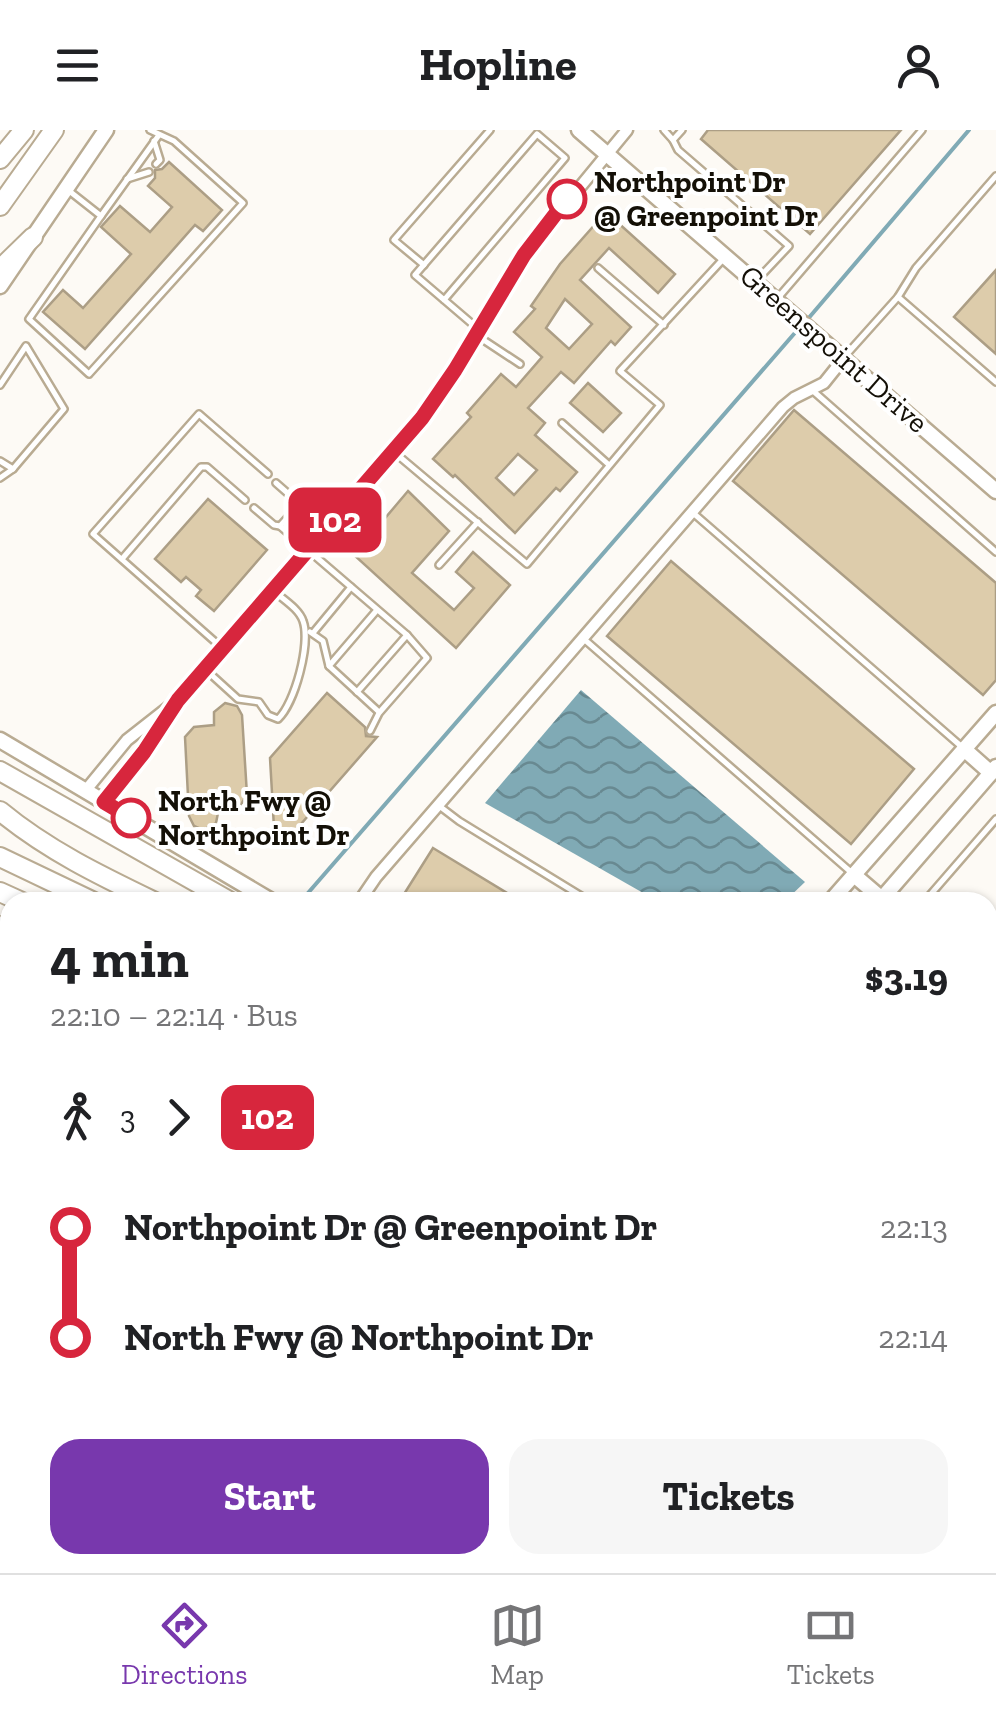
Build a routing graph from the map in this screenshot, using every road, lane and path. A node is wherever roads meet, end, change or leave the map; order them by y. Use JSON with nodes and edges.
{"nodes":[{"id":1,"x":24,"y":130,"type":"edge"},
{"id":2,"x":54,"y":130,"type":"edge"},
{"id":3,"x":106,"y":130,"type":"edge"},
{"id":4,"x":150,"y":130,"type":"edge"},
{"id":5,"x":490,"y":130,"type":"edge"},
{"id":6,"x":579,"y":130,"type":"edge"},
{"id":7,"x":627,"y":130,"type":"edge"},
{"id":8,"x":664,"y":130,"type":"edge"},
{"id":9,"x":682,"y":130,"type":"edge"},
{"id":10,"x":922,"y":130,"type":"edge"},
{"id":11,"x":534,"y":132,"type":"edge"},
{"id":12,"x":156,"y":138,"type":"junction"},
{"id":13,"x":674,"y":140,"type":"junction"},
{"id":14,"x":607,"y":154,"type":"junction"},
{"id":15,"x":0,"y":159,"type":"edge"},
{"id":16,"x":156,"y":164,"type":"dead end"},
{"id":17,"x":148,"y":172,"type":"dead end"},
{"id":18,"x":996,"y":176,"type":"edge"},
{"id":19,"x":128,"y":179,"type":"junction"},
{"id":20,"x":66,"y":188,"type":"junction"},
{"id":21,"x":0,"y":206,"type":"edge"},
{"id":22,"x":101,"y":216,"type":"junction"},
{"id":23,"x":33,"y":237,"type":"junction"},
{"id":24,"x":726,"y":256,"type":"junction"},
{"id":25,"x":424,"y":265,"type":"junction"},
{"id":26,"x":598,"y":268,"type":"dead end"},
{"id":27,"x":0,"y":269,"type":"edge"},
{"id":28,"x":756,"y":281,"type":"junction"},
{"id":29,"x":0,"y":286,"type":"edge"},
{"id":30,"x":898,"y":297,"type":"junction"},
{"id":31,"x":444,"y":300,"type":"junction"},
{"id":32,"x":779,"y":301,"type":"junction"},
{"id":33,"x":664,"y":325,"type":"junction"},
{"id":34,"x":478,"y":333,"type":"junction"},
{"id":35,"x":844,"y":358,"type":"junction"},
{"id":36,"x":520,"y":364,"type":"dead end"},
{"id":37,"x":996,"y":382,"type":"edge"},
{"id":38,"x":0,"y":385,"type":"edge"},
{"id":39,"x":812,"y":390,"type":"junction"},
{"id":40,"x":562,"y":423,"type":"dead end"},
{"id":41,"x":394,"y":452,"type":"junction"},
{"id":42,"x":0,"y":462,"type":"edge"},
{"id":43,"x":608,"y":464,"type":"junction"},
{"id":44,"x":12,"y":469,"type":"junction"},
{"id":45,"x":268,"y":474,"type":"dead end"},
{"id":46,"x":0,"y":478,"type":"edge"},
{"id":47,"x":276,"y":483,"type":"dead end"},
{"id":48,"x":996,"y":492,"type":"edge"},
{"id":49,"x":245,"y":500,"type":"dead end"},
{"id":50,"x":254,"y":508,"type":"dead end"},
{"id":51,"x":692,"y":512,"type":"junction"},
{"id":52,"x":478,"y":522,"type":"junction"},
{"id":53,"x":280,"y":526,"type":"junction"},
{"id":54,"x":996,"y":540,"type":"edge"},
{"id":55,"x":990,"y":546,"type":"junction"},
{"id":56,"x":309,"y":550,"type":"junction"},
{"id":57,"x":996,"y":552,"type":"edge"},
{"id":58,"x":122,"y":558,"type":"junction"},
{"id":59,"x":439,"y":565,"type":"dead end"},
{"id":60,"x":351,"y":587,"type":"junction"},
{"id":61,"x":273,"y":591,"type":"junction"},
{"id":62,"x":377,"y":610,"type":"junction"},
{"id":63,"x":304,"y":632,"type":"junction"},
{"id":64,"x":313,"y":633,"type":"junction"},
{"id":65,"x":407,"y":635,"type":"junction"},
{"id":66,"x":583,"y":638,"type":"junction"},
{"id":67,"x":223,"y":649,"type":"junction"},
{"id":68,"x":329,"y":666,"type":"junction"},
{"id":69,"x":206,"y":669,"type":"junction"},
{"id":70,"x":357,"y":692,"type":"junction"},
{"id":71,"x":178,"y":700,"type":"junction"},
{"id":72,"x":379,"y":713,"type":"junction"},
{"id":73,"x":996,"y":713,"type":"edge"},
{"id":74,"x":370,"y":731,"type":"dead end"},
{"id":75,"x":1,"y":740,"type":"edge"},
{"id":76,"x":964,"y":749,"type":"junction"},
{"id":77,"x":0,"y":771,"type":"edge"},
{"id":78,"x":994,"y":772,"type":"edge"},
{"id":79,"x":86,"y":790,"type":"junction"},
{"id":80,"x":104,"y":802,"type":"junction"},
{"id":81,"x":438,"y":805,"type":"junction"},
{"id":82,"x":6,"y":816,"type":"edge"},
{"id":83,"x":996,"y":820,"type":"edge"},
{"id":84,"x":0,"y":857,"type":"edge"},
{"id":85,"x":854,"y":874,"type":"junction"},
{"id":86,"x":73,"y":892,"type":"edge"},
{"id":87,"x":136,"y":892,"type":"edge"},
{"id":88,"x":213,"y":892,"type":"edge"},
{"id":89,"x":256,"y":892,"type":"edge"},
{"id":90,"x":365,"y":892,"type":"edge"},
{"id":91,"x":574,"y":892,"type":"edge"},
{"id":92,"x":839,"y":892,"type":"edge"},
{"id":93,"x":873,"y":892,"type":"edge"},
{"id":94,"x":891,"y":892,"type":"edge"},
{"id":95,"x":933,"y":892,"type":"edge"}],
"edges":[{"from":1,"to":15,"type":"highway"},
{"from":2,"to":21,"type":"highway"},
{"from":3,"to":20,"type":"street"},
{"from":4,"to":12,"type":"lane"},
{"from":5,"to":25,"type":"lane"},
{"from":6,"to":14,"type":"street","name":"Greenspoint Drive"},
{"from":7,"to":14,"type":"street"},
{"from":8,"to":13,"type":"lane"},
{"from":9,"to":13,"type":"lane"},
{"from":10,"to":32,"type":"lane"},
{"from":11,"to":25,"type":"lane"},
{"from":11,"to":31,"type":"lane"},
{"from":12,"to":16,"type":"lane"},
{"from":12,"to":19,"type":"lane"},
{"from":12,"to":22,"type":"lane"},
{"from":13,"to":28,"type":"lane"},
{"from":14,"to":24,"type":"street","name":"Greenspoint Drive"},
{"from":14,"to":34,"type":"street"},
{"from":17,"to":19,"type":"lane"},
{"from":18,"to":30,"type":"lane"},
{"from":19,"to":22,"type":"lane"},
{"from":20,"to":22,"type":"lane"},
{"from":20,"to":23,"type":"street"},
{"from":23,"to":27,"type":"highway"},
{"from":23,"to":29,"type":"street"},
{"from":24,"to":28,"type":"street","name":"Greenspoint Drive"},
{"from":24,"to":33,"type":"lane"},
{"from":25,"to":31,"type":"lane"},
{"from":26,"to":33,"type":"lane"},
{"from":28,"to":32,"type":"street","name":"Greenspoint Drive"},
{"from":30,"to":35,"type":"lane"},
{"from":30,"to":37,"type":"lane"},
{"from":31,"to":34,"type":"lane"},
{"from":32,"to":35,"type":"street","name":"Greenspoint Drive"},
{"from":33,"to":43,"type":"lane"},
{"from":34,"to":36,"type":"lane"},
{"from":34,"to":41,"type":"street"},
{"from":35,"to":39,"type":"street"},
{"from":35,"to":48,"type":"street","name":"Greenspoint Drive"},
{"from":38,"to":44,"type":"lane"},
{"from":39,"to":51,"type":"street"},
{"from":39,"to":55,"type":"lane"},
{"from":40,"to":43,"type":"lane"},
{"from":41,"to":52,"type":"lane"},
{"from":41,"to":56,"type":"street"},
{"from":42,"to":44,"type":"lane"},
{"from":43,"to":52,"type":"lane"},
{"from":44,"to":46,"type":"lane"},
{"from":45,"to":58,"type":"lane"},
{"from":47,"to":53,"type":"lane"},
{"from":49,"to":58,"type":"lane"},
{"from":50,"to":53,"type":"lane"},
{"from":51,"to":66,"type":"street"},
{"from":51,"to":76,"type":"lane"},
{"from":52,"to":59,"type":"lane"},
{"from":53,"to":56,"type":"lane"},
{"from":54,"to":55,"type":"lane"},
{"from":55,"to":57,"type":"lane"},
{"from":56,"to":60,"type":"lane"},
{"from":56,"to":61,"type":"street"},
{"from":58,"to":67,"type":"lane"},
{"from":60,"to":62,"type":"lane"},
{"from":60,"to":64,"type":"lane"},
{"from":61,"to":63,"type":"lane"},
{"from":61,"to":67,"type":"street"},
{"from":62,"to":65,"type":"lane"},
{"from":62,"to":68,"type":"lane"},
{"from":63,"to":64,"type":"lane"},
{"from":63,"to":69,"type":"lane"},
{"from":64,"to":68,"type":"lane"},
{"from":65,"to":70,"type":"lane"},
{"from":65,"to":72,"type":"lane"},
{"from":66,"to":81,"type":"street"},
{"from":66,"to":85,"type":"lane"},
{"from":67,"to":69,"type":"street"},
{"from":68,"to":70,"type":"lane"},
{"from":69,"to":71,"type":"street"},
{"from":70,"to":72,"type":"lane"},
{"from":71,"to":79,"type":"street"},
{"from":71,"to":80,"type":"street"},
{"from":72,"to":74,"type":"lane"},
{"from":73,"to":76,"type":"street"},
{"from":75,"to":79,"type":"street"},
{"from":76,"to":78,"type":"street"},
{"from":76,"to":85,"type":"street"},
{"from":77,"to":88,"type":"highway"},
{"from":78,"to":94,"type":"street"},
{"from":79,"to":80,"type":"street"},
{"from":80,"to":89,"type":"street"},
{"from":81,"to":90,"type":"street"},
{"from":81,"to":91,"type":"lane"},
{"from":82,"to":87,"type":"highway"},
{"from":83,"to":95,"type":"lane"},
{"from":84,"to":86,"type":"highway"},
{"from":85,"to":92,"type":"street"},
{"from":85,"to":93,"type":"street"}]}
